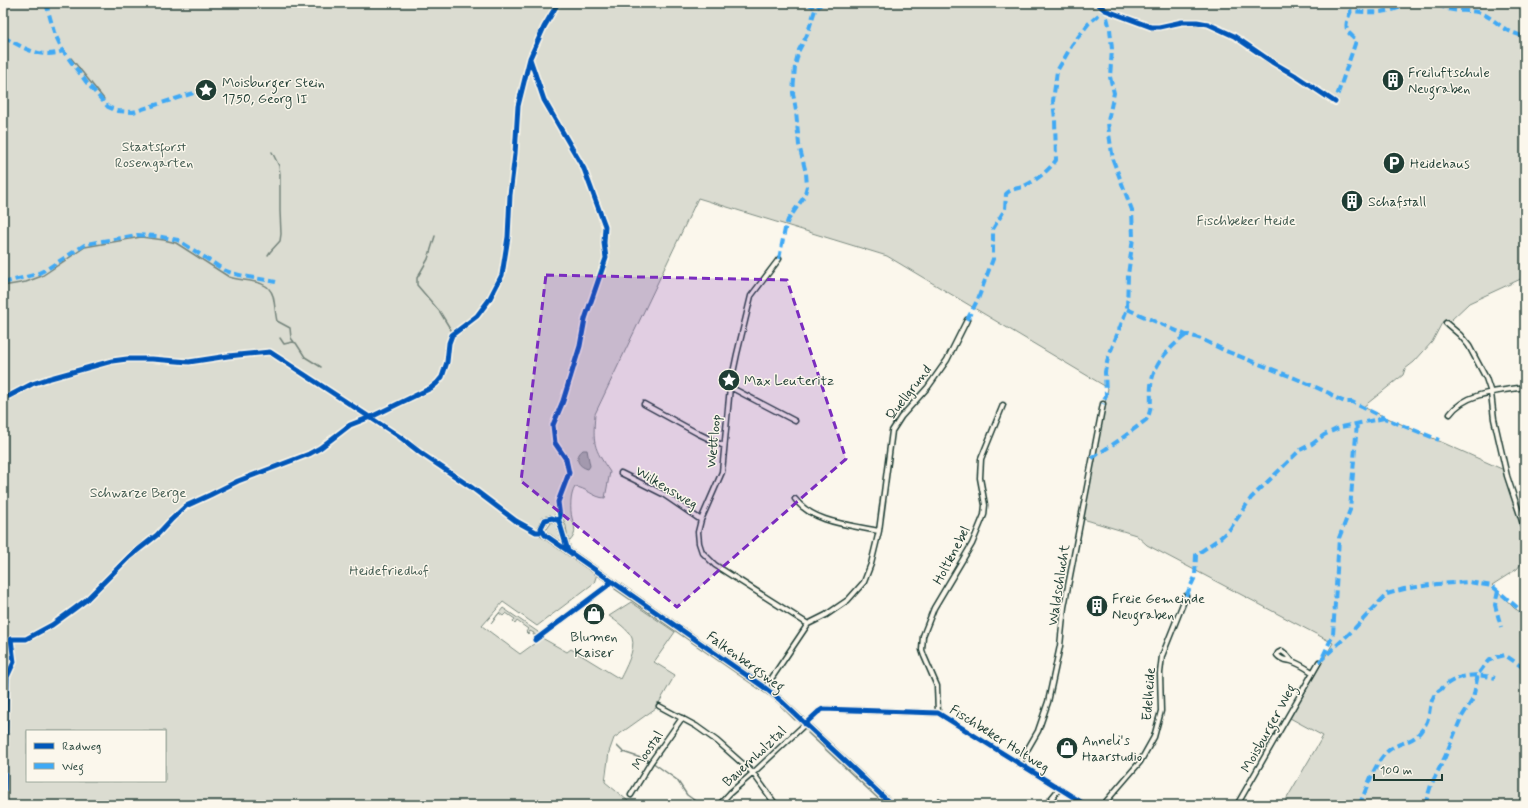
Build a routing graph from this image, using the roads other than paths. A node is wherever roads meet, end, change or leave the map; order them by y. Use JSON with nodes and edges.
{"nodes":[{"id":1,"x":779,"y":259,"type":"dead end"},
{"id":2,"x":967,"y":320,"type":"dead end"},
{"id":3,"x":1446,"y":323,"type":"dead end"},
{"id":4,"x":730,"y":387,"type":"junction"},
{"id":5,"x":1525,"y":387,"type":"edge"},
{"id":6,"x":1491,"y":393,"type":"junction"},
{"id":7,"x":644,"y":404,"type":"dead end"},
{"id":8,"x":1103,"y":404,"type":"dead end"},
{"id":9,"x":1003,"y":405,"type":"dead end"},
{"id":10,"x":1450,"y":414,"type":"dead end"},
{"id":11,"x":796,"y":421,"type":"dead end"},
{"id":12,"x":724,"y":446,"type":"junction"},
{"id":13,"x":621,"y":473,"type":"dead end"},
{"id":14,"x":795,"y":499,"type":"dead end"},
{"id":15,"x":701,"y":520,"type":"junction"},
{"id":16,"x":1525,"y":530,"type":"edge"},
{"id":17,"x":879,"y":531,"type":"junction"},
{"id":18,"x":568,"y":551,"type":"junction"},
{"id":19,"x":611,"y":581,"type":"junction"},
{"id":20,"x":1186,"y":596,"type":"dead end"},
{"id":21,"x":808,"y":624,"type":"junction"},
{"id":22,"x":536,"y":640,"type":"dead end"},
{"id":23,"x":1290,"y":660,"type":"dead end"},
{"id":24,"x":1319,"y":662,"type":"dead end"},
{"id":25,"x":1312,"y":672,"type":"junction"},
{"id":26,"x":765,"y":688,"type":"junction"},
{"id":27,"x":659,"y":706,"type":"dead end"},
{"id":28,"x":938,"y":713,"type":"junction"},
{"id":29,"x":682,"y":718,"type":"junction"},
{"id":30,"x":805,"y":724,"type":"junction"},
{"id":31,"x":1019,"y":764,"type":"junction"},
{"id":32,"x":753,"y":773,"type":"junction"},
{"id":33,"x":1059,"y":789,"type":"junction"},
{"id":34,"x":631,"y":795,"type":"dead end"},
{"id":35,"x":1525,"y":798,"type":"edge"},
{"id":36,"x":719,"y":805,"type":"edge"},
{"id":37,"x":776,"y":805,"type":"edge"},
{"id":38,"x":892,"y":805,"type":"edge"},
{"id":39,"x":935,"y":805,"type":"edge"},
{"id":40,"x":944,"y":805,"type":"edge"},
{"id":41,"x":1046,"y":805,"type":"edge"},
{"id":42,"x":1086,"y":805,"type":"edge"},
{"id":43,"x":1103,"y":805,"type":"edge"},
{"id":44,"x":1237,"y":805,"type":"edge"},
{"id":45,"x":1522,"y":805,"type":"edge"}],
"edges":[{"from":1,"to":4,"type":"street","name":"Wettloop"},
{"from":2,"to":17,"type":"street","name":"Quellgrund"},
{"from":3,"to":6,"type":"street"},
{"from":4,"to":11,"type":"street"},
{"from":4,"to":12,"type":"street","name":"Wettloop"},
{"from":5,"to":6,"type":"street"},
{"from":6,"to":10,"type":"street"},
{"from":6,"to":16,"type":"street"},
{"from":7,"to":12,"type":"street"},
{"from":8,"to":31,"type":"street","name":"Waldschlucht"},
{"from":9,"to":28,"type":"street","name":"Holtknebel"},
{"from":12,"to":15,"type":"street","name":"Wettloop"},
{"from":13,"to":15,"type":"street","name":"Wilkensweg"},
{"from":14,"to":17,"type":"street"},
{"from":15,"to":21,"type":"street","name":"Wettloop"},
{"from":17,"to":21,"type":"street","name":"Quellgrund"},
{"from":18,"to":18,"type":"street","name":"Falkenbergsweg"},
{"from":18,"to":19,"type":"street","name":"Falkenbergsweg"},
{"from":19,"to":22,"type":"street"},
{"from":19,"to":26,"type":"street","name":"Falkenbergsweg"},
{"from":20,"to":43,"type":"street","name":"Edelheide"},
{"from":21,"to":26,"type":"street","name":"Quellgrund"},
{"from":23,"to":25,"type":"street"},
{"from":24,"to":25,"type":"street","name":"Moisburger Weg"},
{"from":25,"to":44,"type":"street","name":"Moisburger Weg"},
{"from":26,"to":30,"type":"street","name":"Falkenbergsweg"},
{"from":27,"to":29,"type":"street"},
{"from":28,"to":30,"type":"street","name":"Fischbeker Holtweg"},
{"from":28,"to":31,"type":"street","name":"Fischbeker Holtweg"},
{"from":29,"to":32,"type":"street"},
{"from":29,"to":34,"type":"street","name":"Moostal"},
{"from":30,"to":32,"type":"street","name":"Bauernholztal"},
{"from":30,"to":38,"type":"street","name":"Falkenbergsweg"},
{"from":31,"to":33,"type":"street","name":"Fischbeker Holtweg"},
{"from":32,"to":36,"type":"street","name":"Bauernholztal"},
{"from":32,"to":37,"type":"street"},
{"from":33,"to":41,"type":"street"},
{"from":33,"to":42,"type":"street","name":"Fischbeker Holtweg"},
{"from":35,"to":45,"type":"street"},
{"from":39,"to":40,"type":"street"}]}
